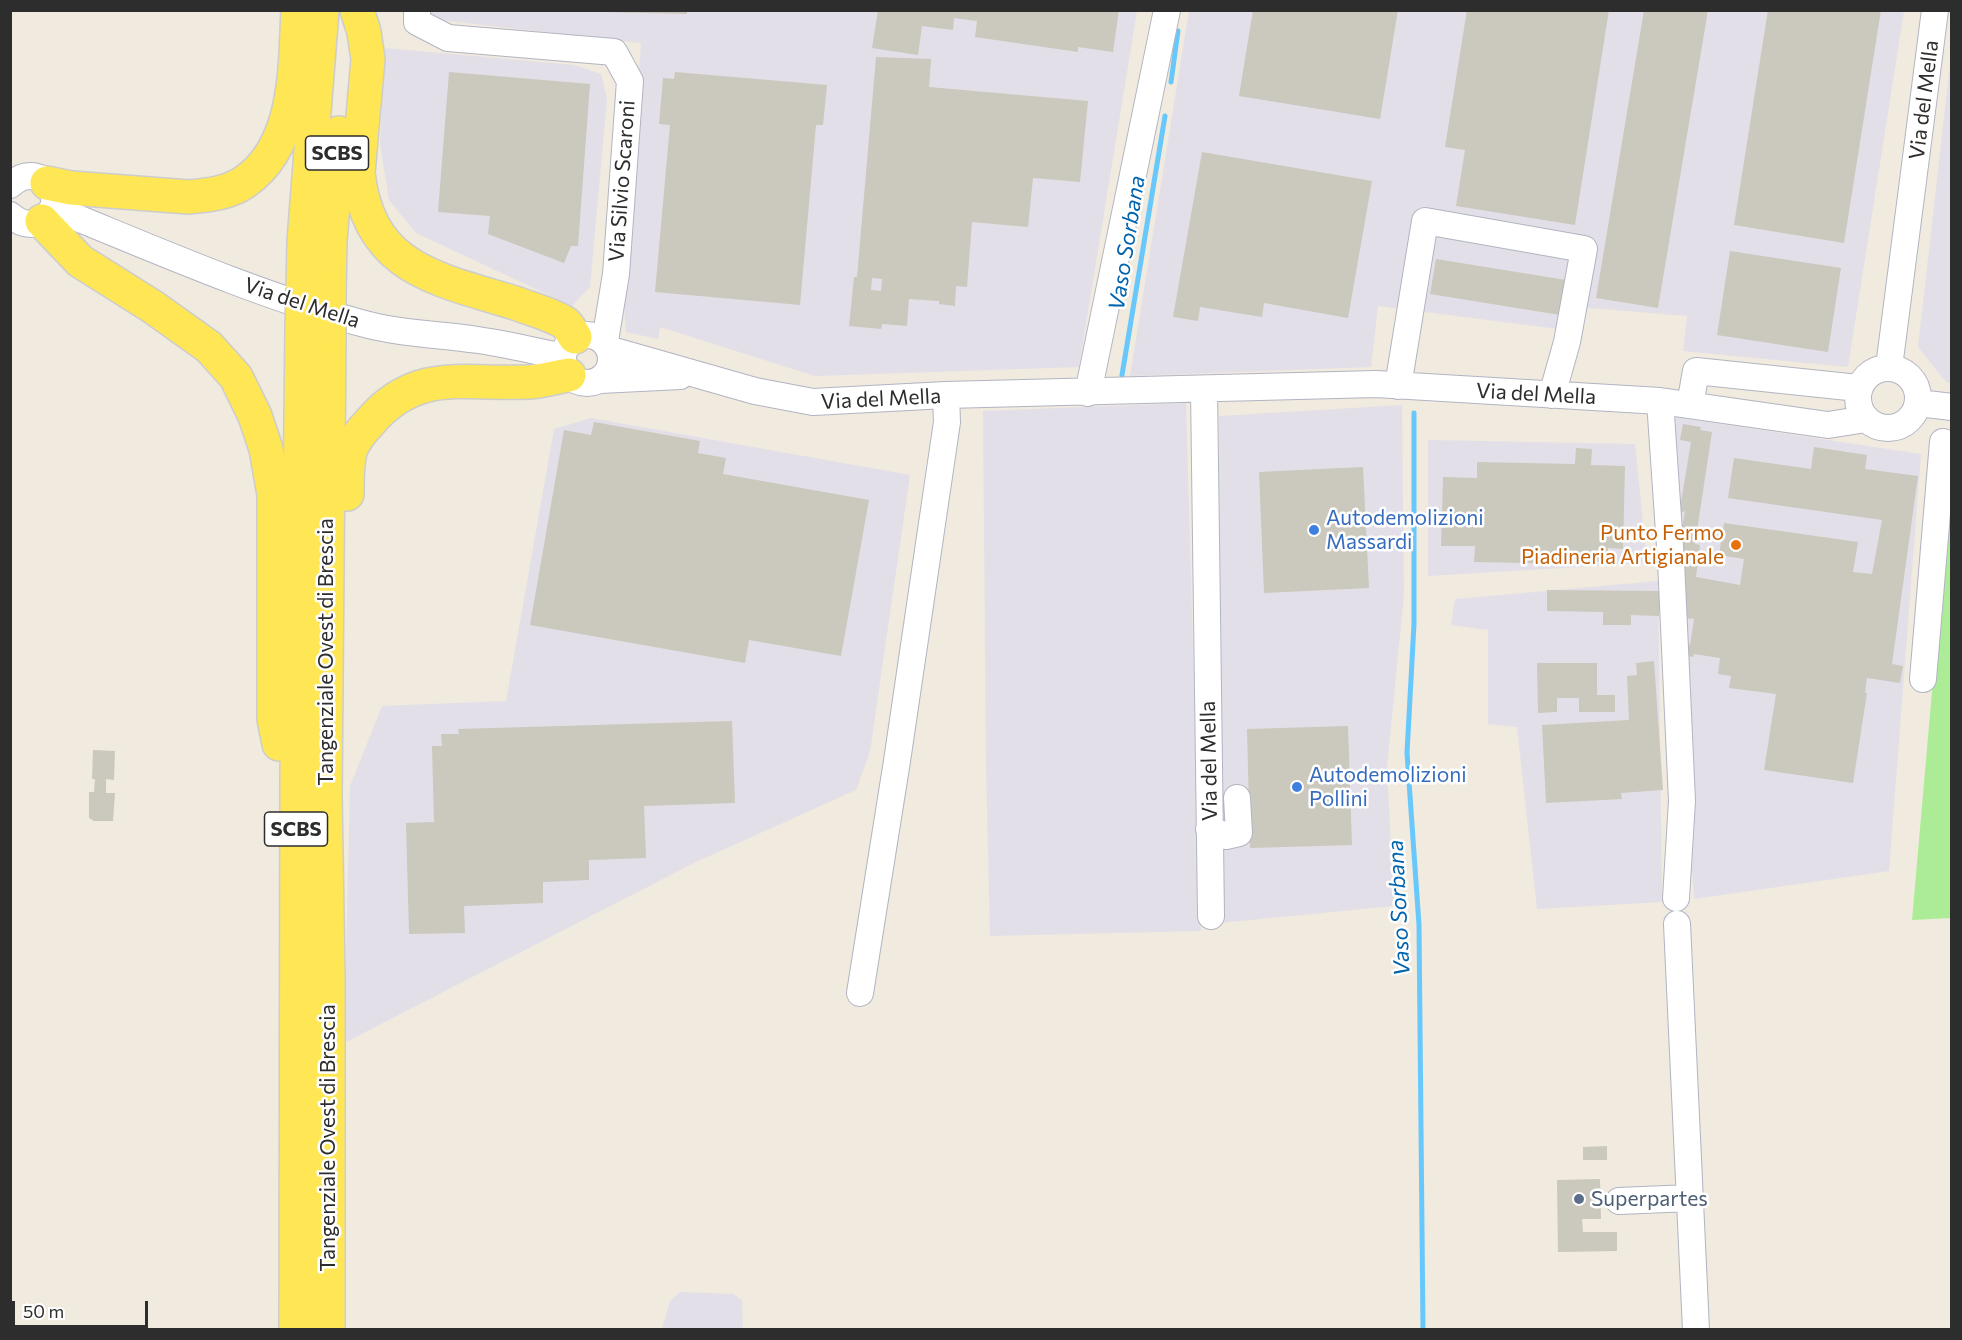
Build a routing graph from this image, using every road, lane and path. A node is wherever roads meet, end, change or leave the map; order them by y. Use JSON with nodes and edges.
{"nodes":[{"id":1,"x":298,"y":10,"type":"edge"},
{"id":2,"x":321,"y":10,"type":"edge"},
{"id":3,"x":349,"y":10,"type":"edge"},
{"id":4,"x":357,"y":10,"type":"edge"},
{"id":5,"x":417,"y":10,"type":"edge"},
{"id":6,"x":1167,"y":10,"type":"edge"},
{"id":7,"x":1935,"y":10,"type":"edge"},
{"id":8,"x":11,"y":183,"type":"edge"},
{"id":9,"x":47,"y":204,"type":"junction"},
{"id":10,"x":10,"y":215,"type":"edge"},
{"id":11,"x":316,"y":292,"type":"junction"},
{"id":12,"x":316,"y":332,"type":"junction"},
{"id":13,"x":587,"y":354,"type":"junction"},
{"id":14,"x":1889,"y":367,"type":"junction"},
{"id":15,"x":1398,"y":386,"type":"junction"},
{"id":16,"x":1858,"y":388,"type":"junction"},
{"id":17,"x":1204,"y":389,"type":"junction"},
{"id":18,"x":1088,"y":393,"type":"junction"},
{"id":19,"x":946,"y":395,"type":"junction"},
{"id":20,"x":1552,"y":395,"type":"junction"},
{"id":21,"x":1660,"y":401,"type":"junction"},
{"id":22,"x":1690,"y":405,"type":"junction"},
{"id":23,"x":1952,"y":407,"type":"edge"},
{"id":24,"x":1912,"y":412,"type":"junction"},
{"id":25,"x":1866,"y":419,"type":"junction"},
{"id":26,"x":1947,"y":442,"type":"edge"},
{"id":27,"x":1923,"y":678,"type":"dead end"},
{"id":28,"x":297,"y":777,"type":"junction"},
{"id":29,"x":325,"y":795,"type":"junction"},
{"id":30,"x":1237,"y":798,"type":"dead end"},
{"id":31,"x":1209,"y":829,"type":"junction"},
{"id":32,"x":1676,"y":898,"type":"dead end"},
{"id":33,"x":1211,"y":916,"type":"dead end"},
{"id":34,"x":1677,"y":924,"type":"dead end"},
{"id":35,"x":860,"y":993,"type":"dead end"},
{"id":36,"x":1690,"y":1198,"type":"junction"},
{"id":37,"x":1619,"y":1201,"type":"dead end"},
{"id":38,"x":296,"y":1329,"type":"edge"},
{"id":39,"x":328,"y":1329,"type":"edge"},
{"id":40,"x":1696,"y":1329,"type":"edge"}],
"edges":[{"from":1,"to":9,"type":"main road"},
{"from":2,"to":11,"type":"main road","name":"Tangenziale Ovest di Brescia","number":"SCBS"},
{"from":3,"to":11,"type":"main road","name":"Tangenziale Ovest di Brescia","number":"SCBS"},
{"from":4,"to":13,"type":"main road"},
{"from":5,"to":13,"type":"street","name":"Via Silvio Scaroni"},
{"from":6,"to":18,"type":"street"},
{"from":7,"to":14,"type":"street","name":"Via del Mella"},
{"from":8,"to":9,"type":"street","name":"Via del Mella"},
{"from":9,"to":10,"type":"street","name":"Via del Mella"},
{"from":9,"to":13,"type":"street","name":"Via del Mella"},
{"from":9,"to":28,"type":"main road"},
{"from":11,"to":12,"type":"main road","name":"Tangenziale Ovest di Brescia","number":"SCBS","bridge":true},
{"from":12,"to":28,"type":"main road","name":"Tangenziale Ovest di Brescia","number":"SCBS"},
{"from":12,"to":29,"type":"main road","name":"Tangenziale Ovest di Brescia","number":"SCBS"},
{"from":13,"to":19,"type":"street","name":"Via del Mella"},
{"from":13,"to":29,"type":"main road"},
{"from":14,"to":16,"type":"street"},
{"from":14,"to":24,"type":"street"},
{"from":15,"to":17,"type":"street","name":"Via del Mella"},
{"from":15,"to":20,"type":"street","name":"Via del Mella"},
{"from":15,"to":20,"type":"street"},
{"from":16,"to":22,"type":"street"},
{"from":16,"to":25,"type":"street"},
{"from":17,"to":18,"type":"street","name":"Via del Mella"},
{"from":17,"to":31,"type":"street","name":"Via del Mella"},
{"from":18,"to":19,"type":"street","name":"Via del Mella"},
{"from":19,"to":35,"type":"street"},
{"from":20,"to":21,"type":"street","name":"Via del Mella"},
{"from":21,"to":22,"type":"street","name":"Via del Mella"},
{"from":21,"to":32,"type":"street"},
{"from":22,"to":25,"type":"street","name":"Via del Mella"},
{"from":23,"to":24,"type":"street"},
{"from":24,"to":25,"type":"street"},
{"from":24,"to":26,"type":"street"},
{"from":26,"to":27,"type":"street"},
{"from":28,"to":38,"type":"main road","name":"Tangenziale Ovest di Brescia","number":"SCBS"},
{"from":29,"to":39,"type":"main road","name":"Tangenziale Ovest di Brescia","number":"SCBS"},
{"from":30,"to":31,"type":"street"},
{"from":31,"to":33,"type":"street","name":"Via del Mella"},
{"from":34,"to":36,"type":"street"},
{"from":36,"to":37,"type":"street"},
{"from":36,"to":40,"type":"street"}]}
